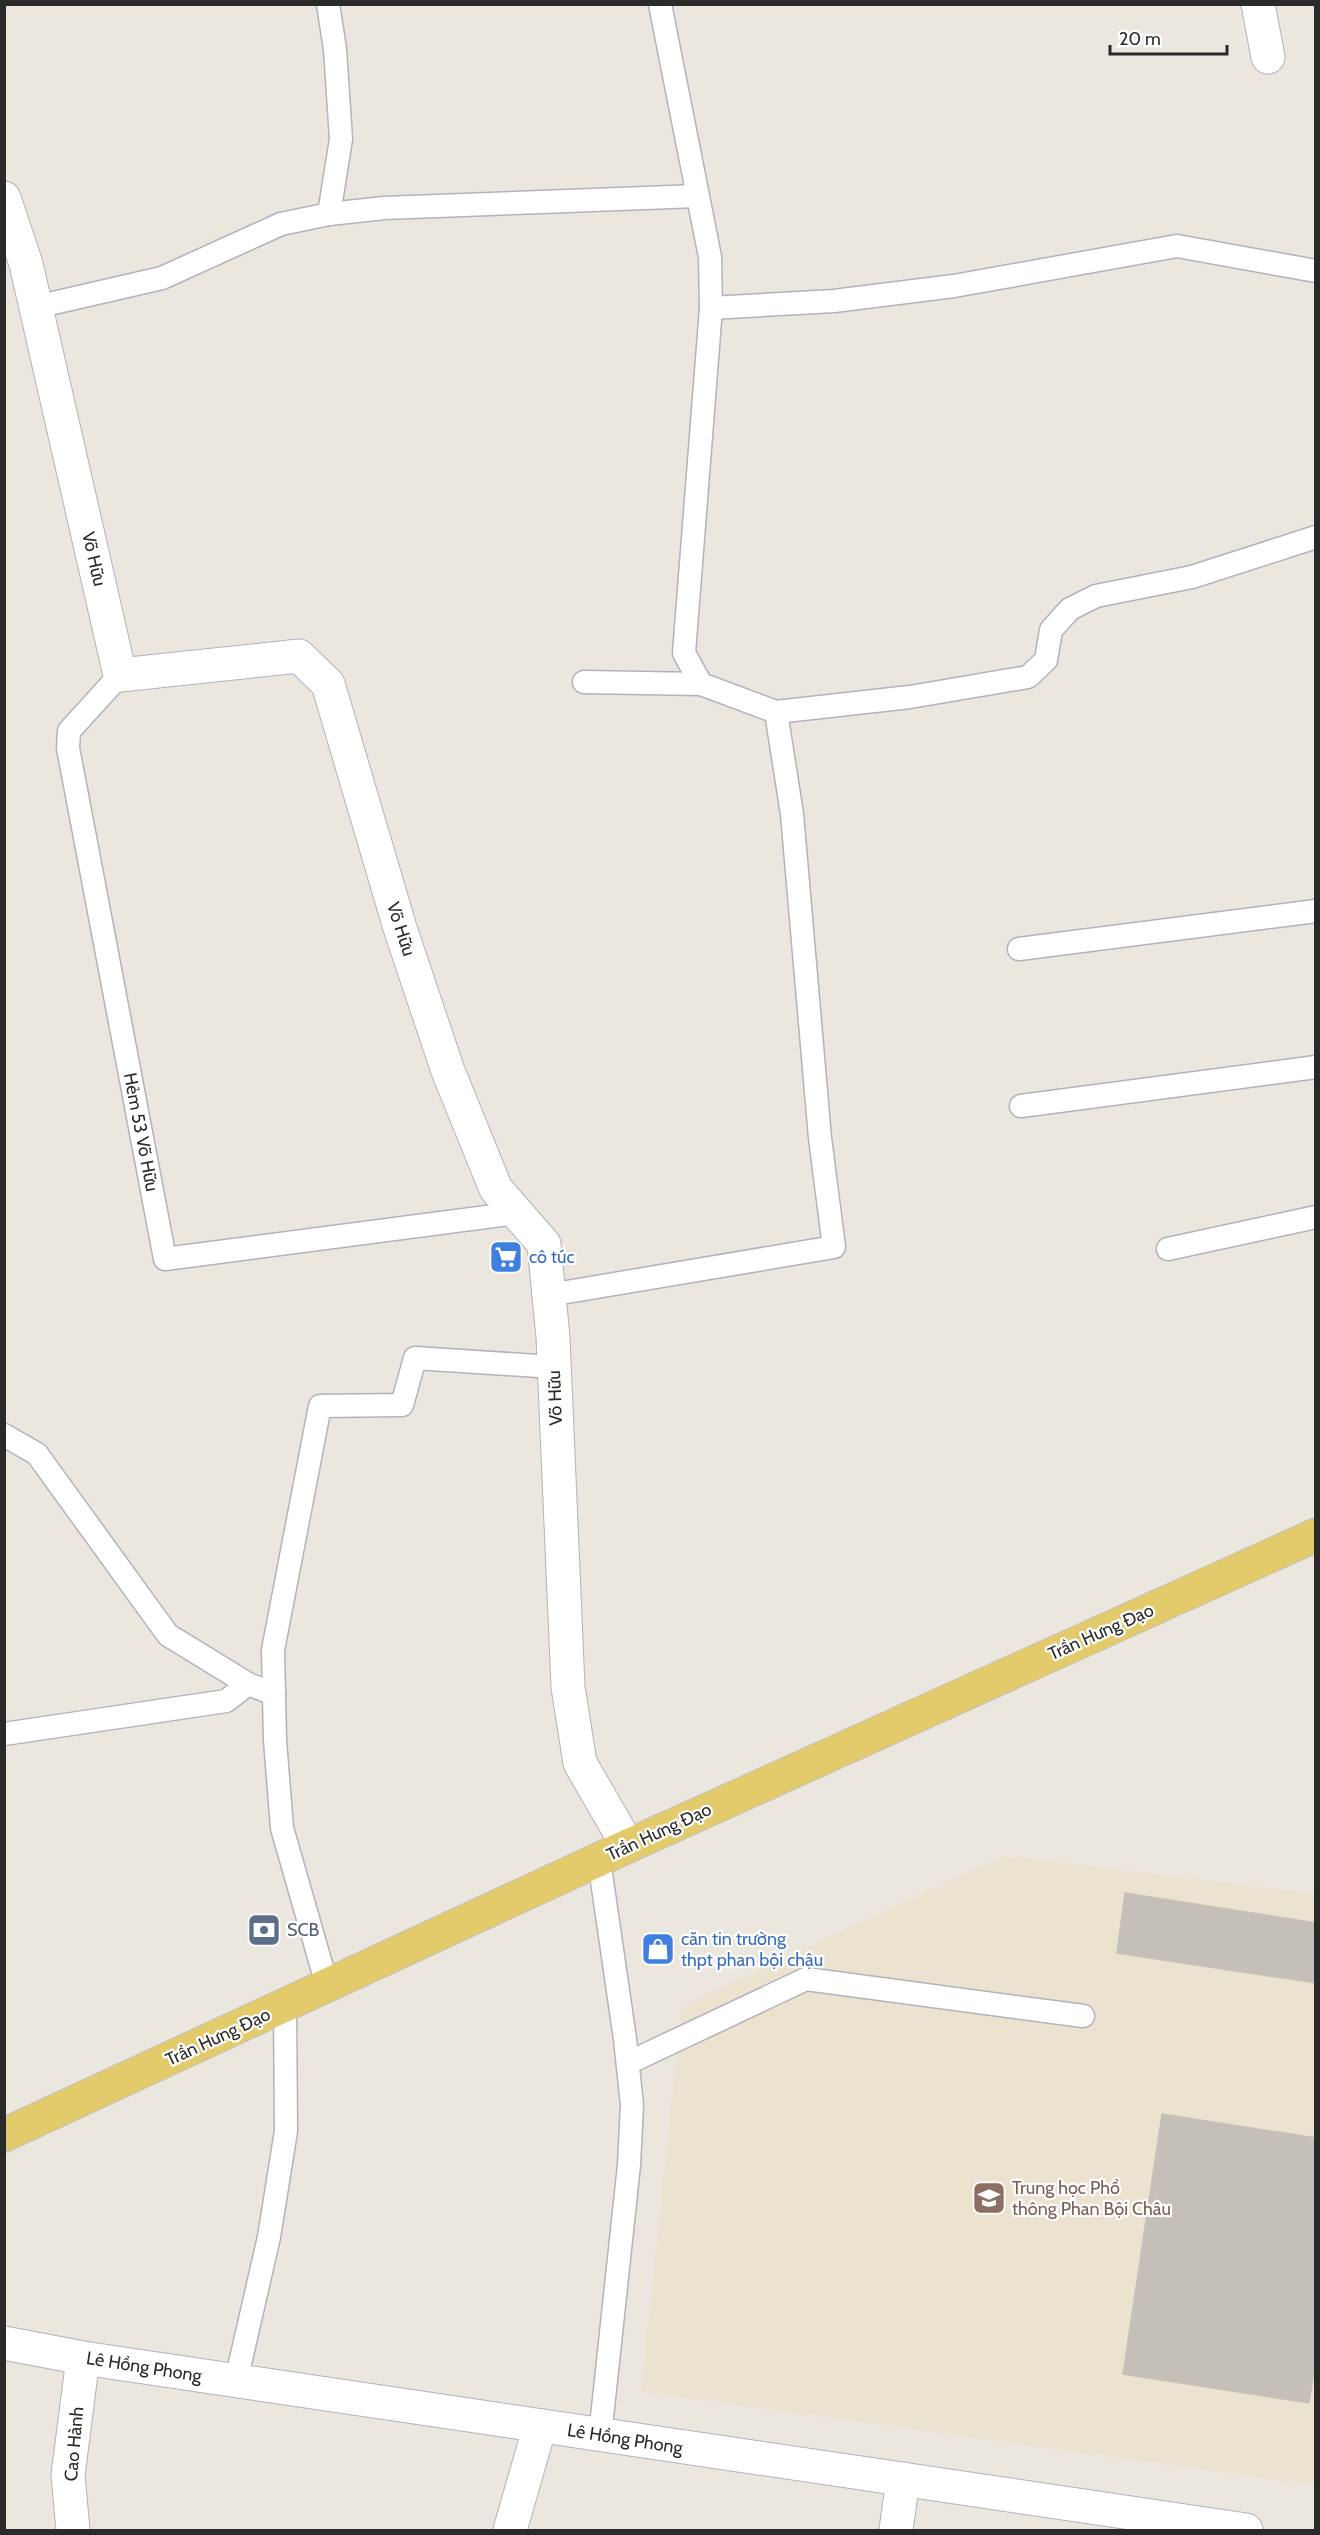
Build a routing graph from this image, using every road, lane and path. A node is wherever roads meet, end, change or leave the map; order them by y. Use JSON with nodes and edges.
{"nodes":[{"id":1,"x":328,"y":4,"type":"edge"},
{"id":2,"x":660,"y":4,"type":"edge"},
{"id":3,"x":1258,"y":4,"type":"edge"},
{"id":4,"x":1268,"y":57,"type":"dead end"},
{"id":5,"x":698,"y":196,"type":"junction"},
{"id":6,"x":4,"y":198,"type":"edge"},
{"id":7,"x":329,"y":214,"type":"junction"},
{"id":8,"x":1316,"y":271,"type":"edge"},
{"id":9,"x":36,"y":307,"type":"junction"},
{"id":10,"x":711,"y":309,"type":"junction"},
{"id":11,"x":1316,"y":537,"type":"edge"},
{"id":12,"x":120,"y":675,"type":"junction"},
{"id":13,"x":584,"y":682,"type":"dead end"},
{"id":14,"x":701,"y":684,"type":"junction"},
{"id":15,"x":776,"y":712,"type":"junction"},
{"id":16,"x":1316,"y":911,"type":"edge"},
{"id":17,"x":1019,"y":949,"type":"dead end"},
{"id":18,"x":1316,"y":1068,"type":"edge"},
{"id":19,"x":1021,"y":1106,"type":"dead end"},
{"id":20,"x":517,"y":1213,"type":"junction"},
{"id":21,"x":1316,"y":1217,"type":"edge"},
{"id":22,"x":1168,"y":1249,"type":"dead end"},
{"id":23,"x":549,"y":1295,"type":"junction"},
{"id":24,"x":554,"y":1367,"type":"junction"},
{"id":25,"x":4,"y":1435,"type":"edge"},
{"id":26,"x":1316,"y":1535,"type":"edge"},
{"id":27,"x":248,"y":1684,"type":"junction"},
{"id":28,"x":274,"y":1694,"type":"junction"},
{"id":29,"x":4,"y":1734,"type":"edge"},
{"id":30,"x":628,"y":1846,"type":"junction"},
{"id":31,"x":599,"y":1860,"type":"junction"},
{"id":32,"x":327,"y":1985,"type":"junction"},
{"id":33,"x":285,"y":2005,"type":"junction"},
{"id":34,"x":1083,"y":2016,"type":"dead end"},
{"id":35,"x":628,"y":2063,"type":"junction"},
{"id":36,"x":4,"y":2135,"type":"edge"},
{"id":37,"x":4,"y":2343,"type":"edge"},
{"id":38,"x":83,"y":2358,"type":"junction"},
{"id":39,"x":236,"y":2381,"type":"junction"},
{"id":40,"x":540,"y":2426,"type":"junction"},
{"id":41,"x":600,"y":2436,"type":"junction"},
{"id":42,"x":903,"y":2479,"type":"junction"},
{"id":43,"x":74,"y":2530,"type":"edge"},
{"id":44,"x":510,"y":2530,"type":"edge"},
{"id":45,"x":896,"y":2530,"type":"edge"},
{"id":46,"x":1246,"y":2530,"type":"edge"}],
"edges":[{"from":1,"to":7,"type":"lane"},
{"from":2,"to":5,"type":"lane"},
{"from":3,"to":4,"type":"street"},
{"from":5,"to":7,"type":"lane"},
{"from":5,"to":10,"type":"lane"},
{"from":6,"to":9,"type":"street","name":"Võ Hữu"},
{"from":7,"to":9,"type":"lane"},
{"from":8,"to":10,"type":"lane"},
{"from":9,"to":12,"type":"street","name":"Võ Hữu"},
{"from":10,"to":14,"type":"lane"},
{"from":11,"to":15,"type":"lane"},
{"from":12,"to":20,"type":"street","name":"Võ Hữu"},
{"from":12,"to":20,"type":"lane","name":"Hẻm 53 Võ Hữu"},
{"from":13,"to":14,"type":"lane"},
{"from":14,"to":15,"type":"lane"},
{"from":15,"to":23,"type":"lane"},
{"from":16,"to":17,"type":"lane"},
{"from":18,"to":19,"type":"lane"},
{"from":20,"to":23,"type":"street","name":"Võ Hữu"},
{"from":21,"to":22,"type":"lane"},
{"from":23,"to":24,"type":"street","name":"Võ Hữu"},
{"from":24,"to":28,"type":"lane"},
{"from":24,"to":30,"type":"street","name":"Võ Hữu"},
{"from":25,"to":27,"type":"lane"},
{"from":26,"to":30,"type":"main road","name":"Trần Hưng Đạo"},
{"from":27,"to":28,"type":"lane"},
{"from":27,"to":29,"type":"lane"},
{"from":28,"to":32,"type":"lane"},
{"from":30,"to":31,"type":"main road","name":"Trần Hưng Đạo"},
{"from":31,"to":32,"type":"main road","name":"Trần Hưng Đạo"},
{"from":31,"to":35,"type":"lane"},
{"from":32,"to":33,"type":"main road","name":"Trần Hưng Đạo"},
{"from":33,"to":36,"type":"main road","name":"Trần Hưng Đạo"},
{"from":33,"to":39,"type":"lane"},
{"from":34,"to":35,"type":"lane"},
{"from":35,"to":41,"type":"lane"},
{"from":37,"to":38,"type":"street","name":"Lê Hồng Phong"},
{"from":38,"to":39,"type":"street","name":"Lê Hồng Phong"},
{"from":38,"to":43,"type":"street","name":"Cao Hành"},
{"from":39,"to":40,"type":"street","name":"Lê Hồng Phong"},
{"from":40,"to":41,"type":"street","name":"Lê Hồng Phong"},
{"from":40,"to":44,"type":"street"},
{"from":41,"to":42,"type":"street","name":"Lê Hồng Phong"},
{"from":42,"to":45,"type":"street"},
{"from":42,"to":46,"type":"street","name":"Lê Hồng Phong"}]}
